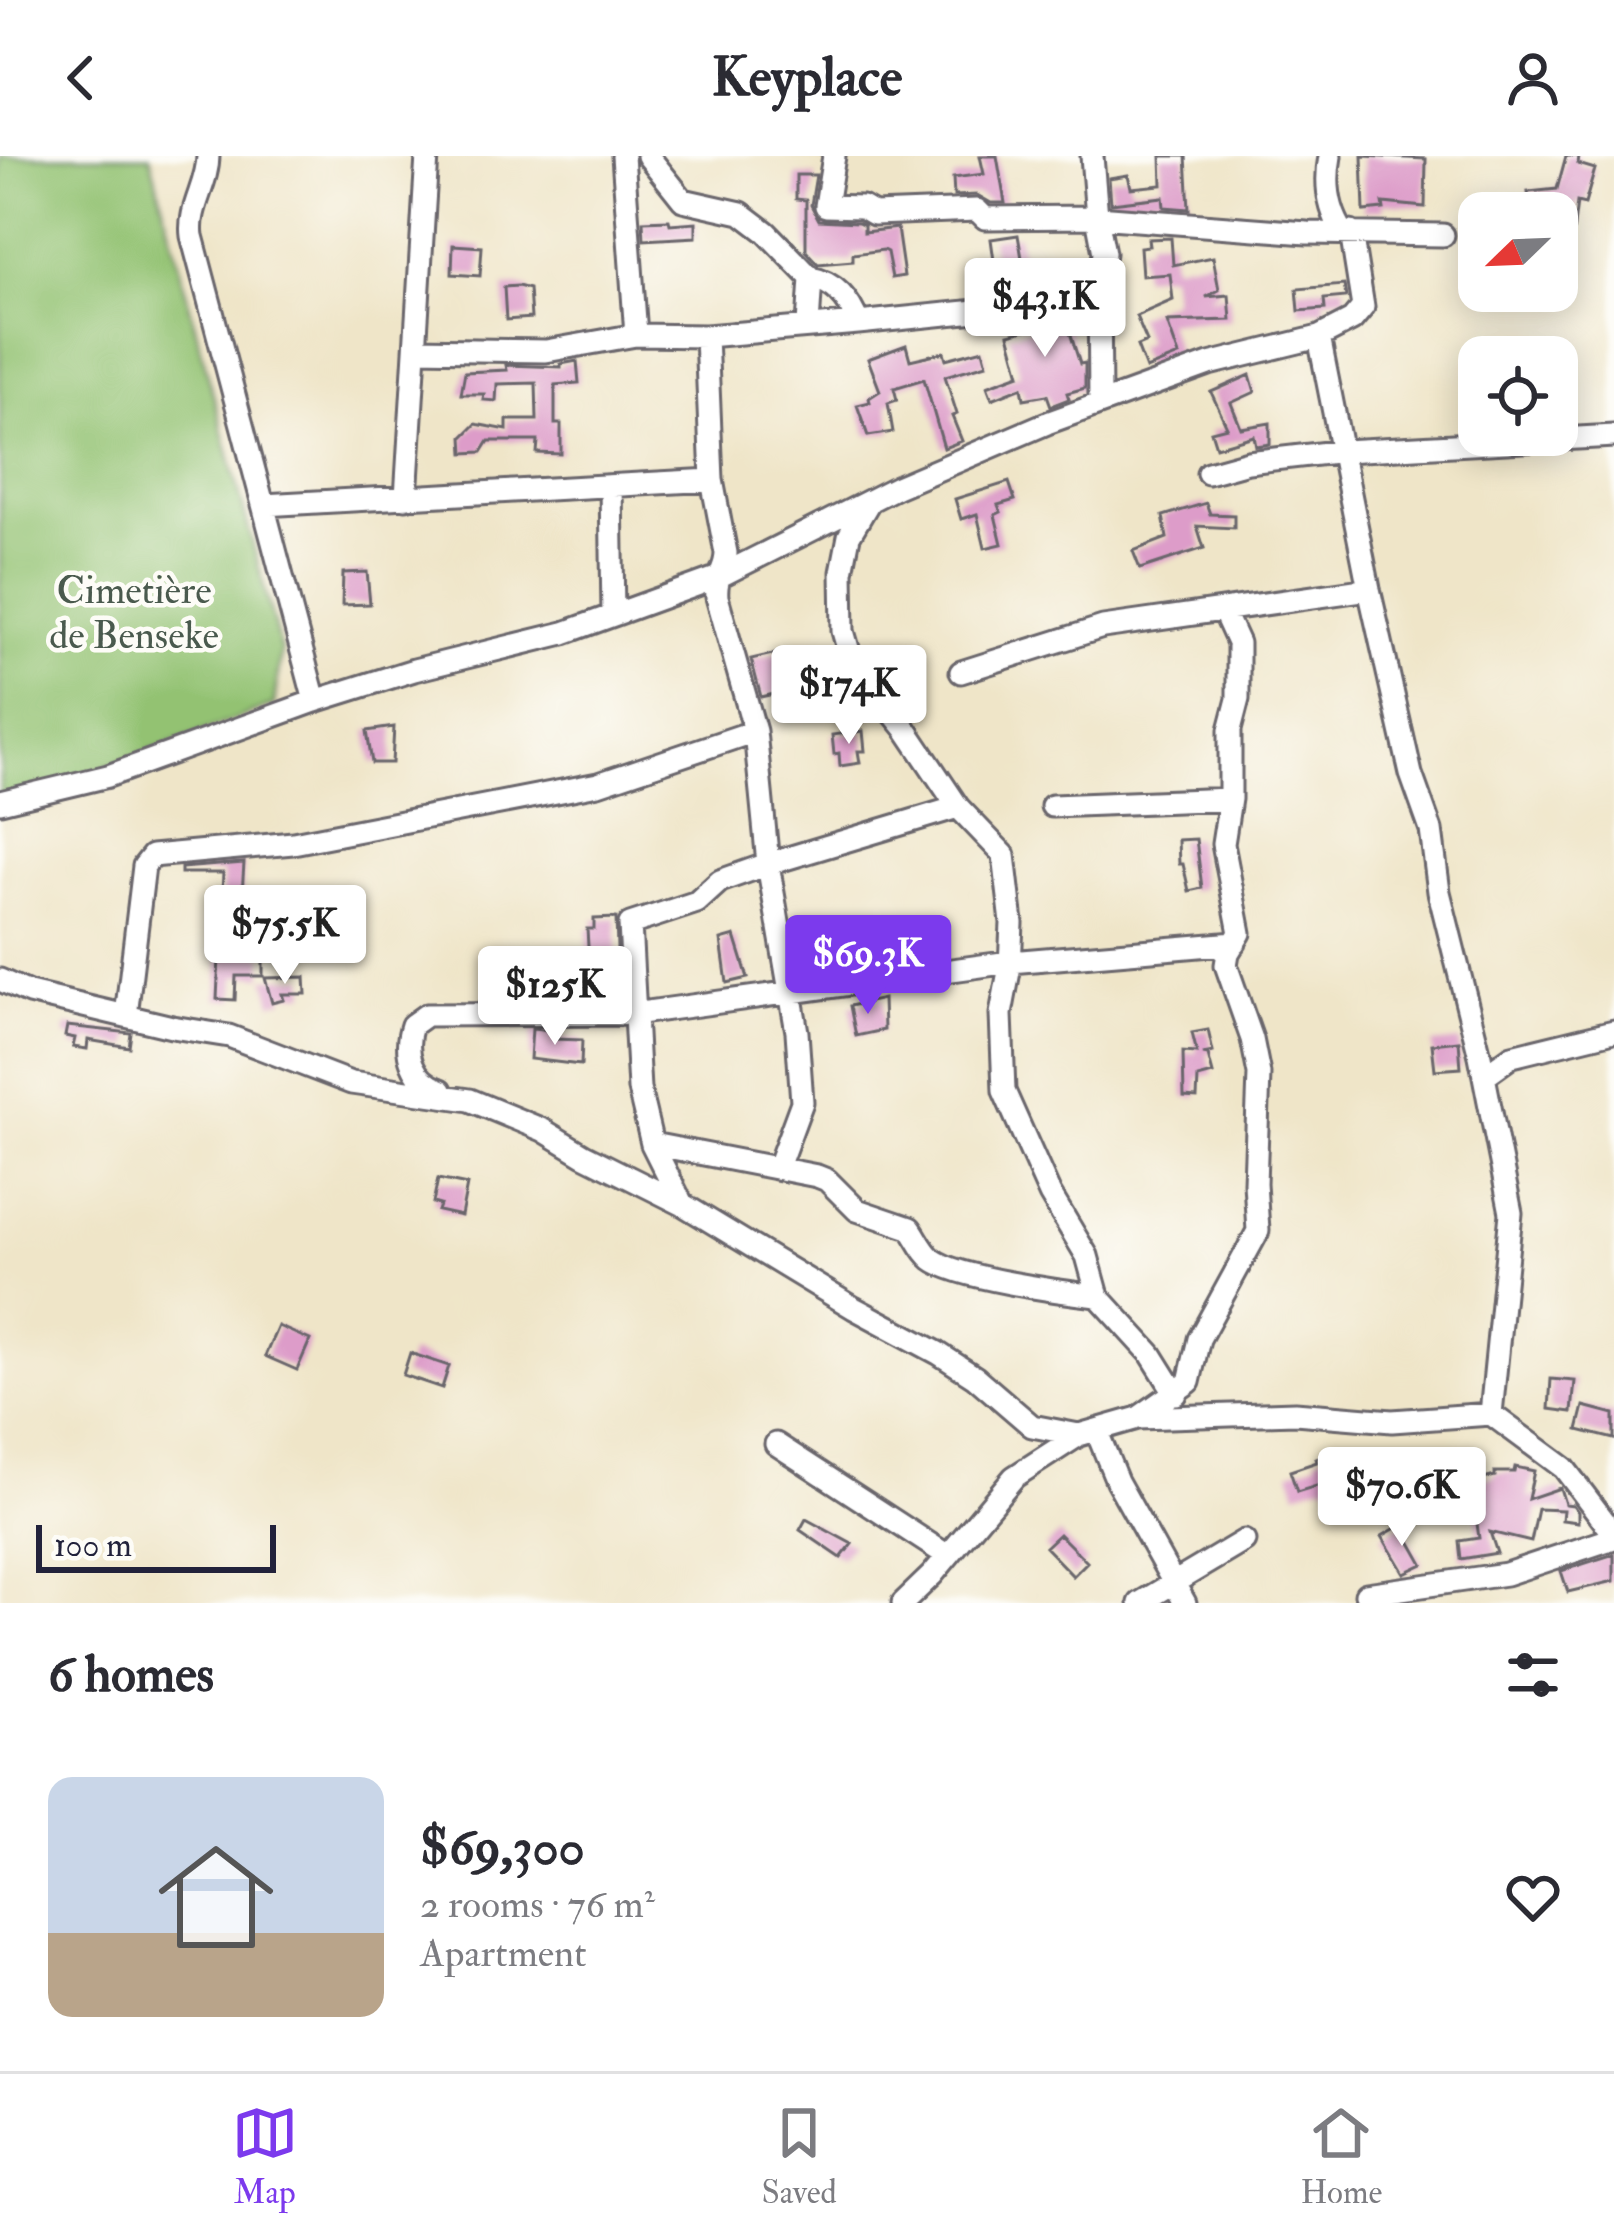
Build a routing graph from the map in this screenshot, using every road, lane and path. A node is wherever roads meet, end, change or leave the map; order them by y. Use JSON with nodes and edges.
{"nodes":[{"id":1,"x":208,"y":156,"type":"edge"},
{"id":2,"x":427,"y":156,"type":"edge"},
{"id":3,"x":623,"y":156,"type":"edge"},
{"id":4,"x":648,"y":156,"type":"edge"},
{"id":5,"x":834,"y":156,"type":"edge"},
{"id":6,"x":1092,"y":156,"type":"edge"},
{"id":7,"x":1330,"y":156,"type":"edge"},
{"id":8,"x":1097,"y":217,"type":"junction"},
{"id":9,"x":1347,"y":232,"type":"junction"},
{"id":10,"x":1443,"y":235,"type":"dead end"},
{"id":11,"x":811,"y":278,"type":"junction"},
{"id":12,"x":1099,"y":285,"type":"junction"},
{"id":13,"x":858,"y":323,"type":"junction"},
{"id":14,"x":808,"y":325,"type":"junction"},
{"id":15,"x":636,"y":335,"type":"junction"},
{"id":16,"x":706,"y":336,"type":"junction"},
{"id":17,"x":1319,"y":337,"type":"junction"},
{"id":18,"x":416,"y":349,"type":"junction"},
{"id":19,"x":1100,"y":401,"type":"junction"},
{"id":20,"x":1614,"y":436,"type":"edge"},
{"id":21,"x":1344,"y":451,"type":"junction"},
{"id":22,"x":1208,"y":473,"type":"dead end"},
{"id":23,"x":712,"y":481,"type":"junction"},
{"id":24,"x":611,"y":486,"type":"junction"},
{"id":25,"x":406,"y":498,"type":"junction"},
{"id":26,"x":869,"y":501,"type":"junction"},
{"id":27,"x":263,"y":506,"type":"junction"},
{"id":28,"x":716,"y":578,"type":"junction"},
{"id":29,"x":1369,"y":589,"type":"junction"},
{"id":30,"x":1223,"y":610,"type":"junction"},
{"id":31,"x":614,"y":615,"type":"junction"},
{"id":32,"x":961,"y":672,"type":"dead end"},
{"id":33,"x":315,"y":700,"type":"junction"},
{"id":34,"x":755,"y":731,"type":"junction"},
{"id":35,"x":1230,"y":799,"type":"junction"},
{"id":36,"x":0,"y":802,"type":"edge"},
{"id":37,"x":1052,"y":806,"type":"dead end"},
{"id":38,"x":958,"y":807,"type":"junction"},
{"id":39,"x":768,"y":864,"type":"junction"},
{"id":40,"x":1235,"y":943,"type":"junction"},
{"id":41,"x":1010,"y":962,"type":"junction"},
{"id":42,"x":0,"y":980,"type":"edge"},
{"id":43,"x":793,"y":992,"type":"junction"},
{"id":44,"x":634,"y":1014,"type":"junction"},
{"id":45,"x":126,"y":1016,"type":"junction"},
{"id":46,"x":1614,"y":1031,"type":"edge"},
{"id":47,"x":1484,"y":1076,"type":"junction"},
{"id":48,"x":470,"y":1100,"type":"junction"},
{"id":49,"x":652,"y":1144,"type":"junction"},
{"id":50,"x":778,"y":1167,"type":"junction"},
{"id":51,"x":682,"y":1204,"type":"junction"},
{"id":52,"x":1098,"y":1296,"type":"junction"},
{"id":53,"x":1176,"y":1394,"type":"junction"},
{"id":54,"x":1491,"y":1414,"type":"junction"},
{"id":55,"x":1138,"y":1418,"type":"junction"},
{"id":56,"x":1088,"y":1434,"type":"junction"},
{"id":57,"x":776,"y":1444,"type":"dead end"},
{"id":58,"x":1612,"y":1531,"type":"edge"},
{"id":59,"x":1244,"y":1540,"type":"dead end"},
{"id":60,"x":948,"y":1556,"type":"junction"},
{"id":61,"x":1172,"y":1581,"type":"junction"},
{"id":62,"x":1366,"y":1594,"type":"dead end"},
{"id":63,"x":903,"y":1603,"type":"edge"},
{"id":64,"x":1140,"y":1603,"type":"edge"},
{"id":65,"x":1185,"y":1603,"type":"edge"}],
"edges":[{"from":1,"to":27,"type":"street"},
{"from":2,"to":18,"type":"street"},
{"from":3,"to":15,"type":"street"},
{"from":4,"to":11,"type":"street"},
{"from":5,"to":8,"type":"street"},
{"from":6,"to":8,"type":"street"},
{"from":7,"to":9,"type":"street"},
{"from":8,"to":9,"type":"street"},
{"from":8,"to":12,"type":"street"},
{"from":9,"to":10,"type":"street"},
{"from":9,"to":17,"type":"street"},
{"from":11,"to":13,"type":"street"},
{"from":11,"to":14,"type":"street"},
{"from":12,"to":13,"type":"street"},
{"from":12,"to":19,"type":"street"},
{"from":13,"to":14,"type":"street"},
{"from":14,"to":16,"type":"street"},
{"from":15,"to":16,"type":"street"},
{"from":15,"to":18,"type":"street"},
{"from":16,"to":23,"type":"street"},
{"from":17,"to":19,"type":"street"},
{"from":17,"to":21,"type":"street"},
{"from":18,"to":25,"type":"street"},
{"from":19,"to":26,"type":"street"},
{"from":20,"to":21,"type":"street"},
{"from":21,"to":22,"type":"street"},
{"from":21,"to":29,"type":"street"},
{"from":23,"to":24,"type":"street"},
{"from":23,"to":28,"type":"street"},
{"from":24,"to":25,"type":"street"},
{"from":24,"to":31,"type":"street"},
{"from":25,"to":27,"type":"street"},
{"from":26,"to":28,"type":"street"},
{"from":26,"to":38,"type":"street"},
{"from":27,"to":33,"type":"street"},
{"from":28,"to":31,"type":"street"},
{"from":28,"to":34,"type":"street"},
{"from":29,"to":30,"type":"street"},
{"from":29,"to":47,"type":"street"},
{"from":30,"to":32,"type":"street"},
{"from":30,"to":35,"type":"street"},
{"from":31,"to":33,"type":"street"},
{"from":33,"to":36,"type":"street"},
{"from":34,"to":39,"type":"street"},
{"from":34,"to":45,"type":"street"},
{"from":35,"to":37,"type":"street"},
{"from":35,"to":40,"type":"street"},
{"from":38,"to":39,"type":"street"},
{"from":38,"to":41,"type":"street"},
{"from":39,"to":43,"type":"street"},
{"from":39,"to":44,"type":"street"},
{"from":40,"to":41,"type":"street"},
{"from":40,"to":53,"type":"street"},
{"from":41,"to":43,"type":"street"},
{"from":41,"to":52,"type":"street"},
{"from":42,"to":45,"type":"street"},
{"from":43,"to":44,"type":"street"},
{"from":43,"to":50,"type":"street"},
{"from":44,"to":48,"type":"street"},
{"from":44,"to":49,"type":"street"},
{"from":45,"to":48,"type":"street"},
{"from":46,"to":47,"type":"street"},
{"from":47,"to":54,"type":"street"},
{"from":48,"to":51,"type":"street"},
{"from":49,"to":50,"type":"street"},
{"from":49,"to":51,"type":"street"},
{"from":50,"to":52,"type":"street"},
{"from":51,"to":56,"type":"street"},
{"from":52,"to":53,"type":"street"},
{"from":53,"to":55,"type":"street"},
{"from":54,"to":55,"type":"street"},
{"from":54,"to":58,"type":"street"},
{"from":55,"to":56,"type":"street"},
{"from":56,"to":60,"type":"street"},
{"from":56,"to":61,"type":"street"},
{"from":57,"to":60,"type":"street"},
{"from":58,"to":62,"type":"street"},
{"from":59,"to":61,"type":"street"},
{"from":60,"to":63,"type":"street"},
{"from":61,"to":64,"type":"street"},
{"from":61,"to":65,"type":"street"}]}
